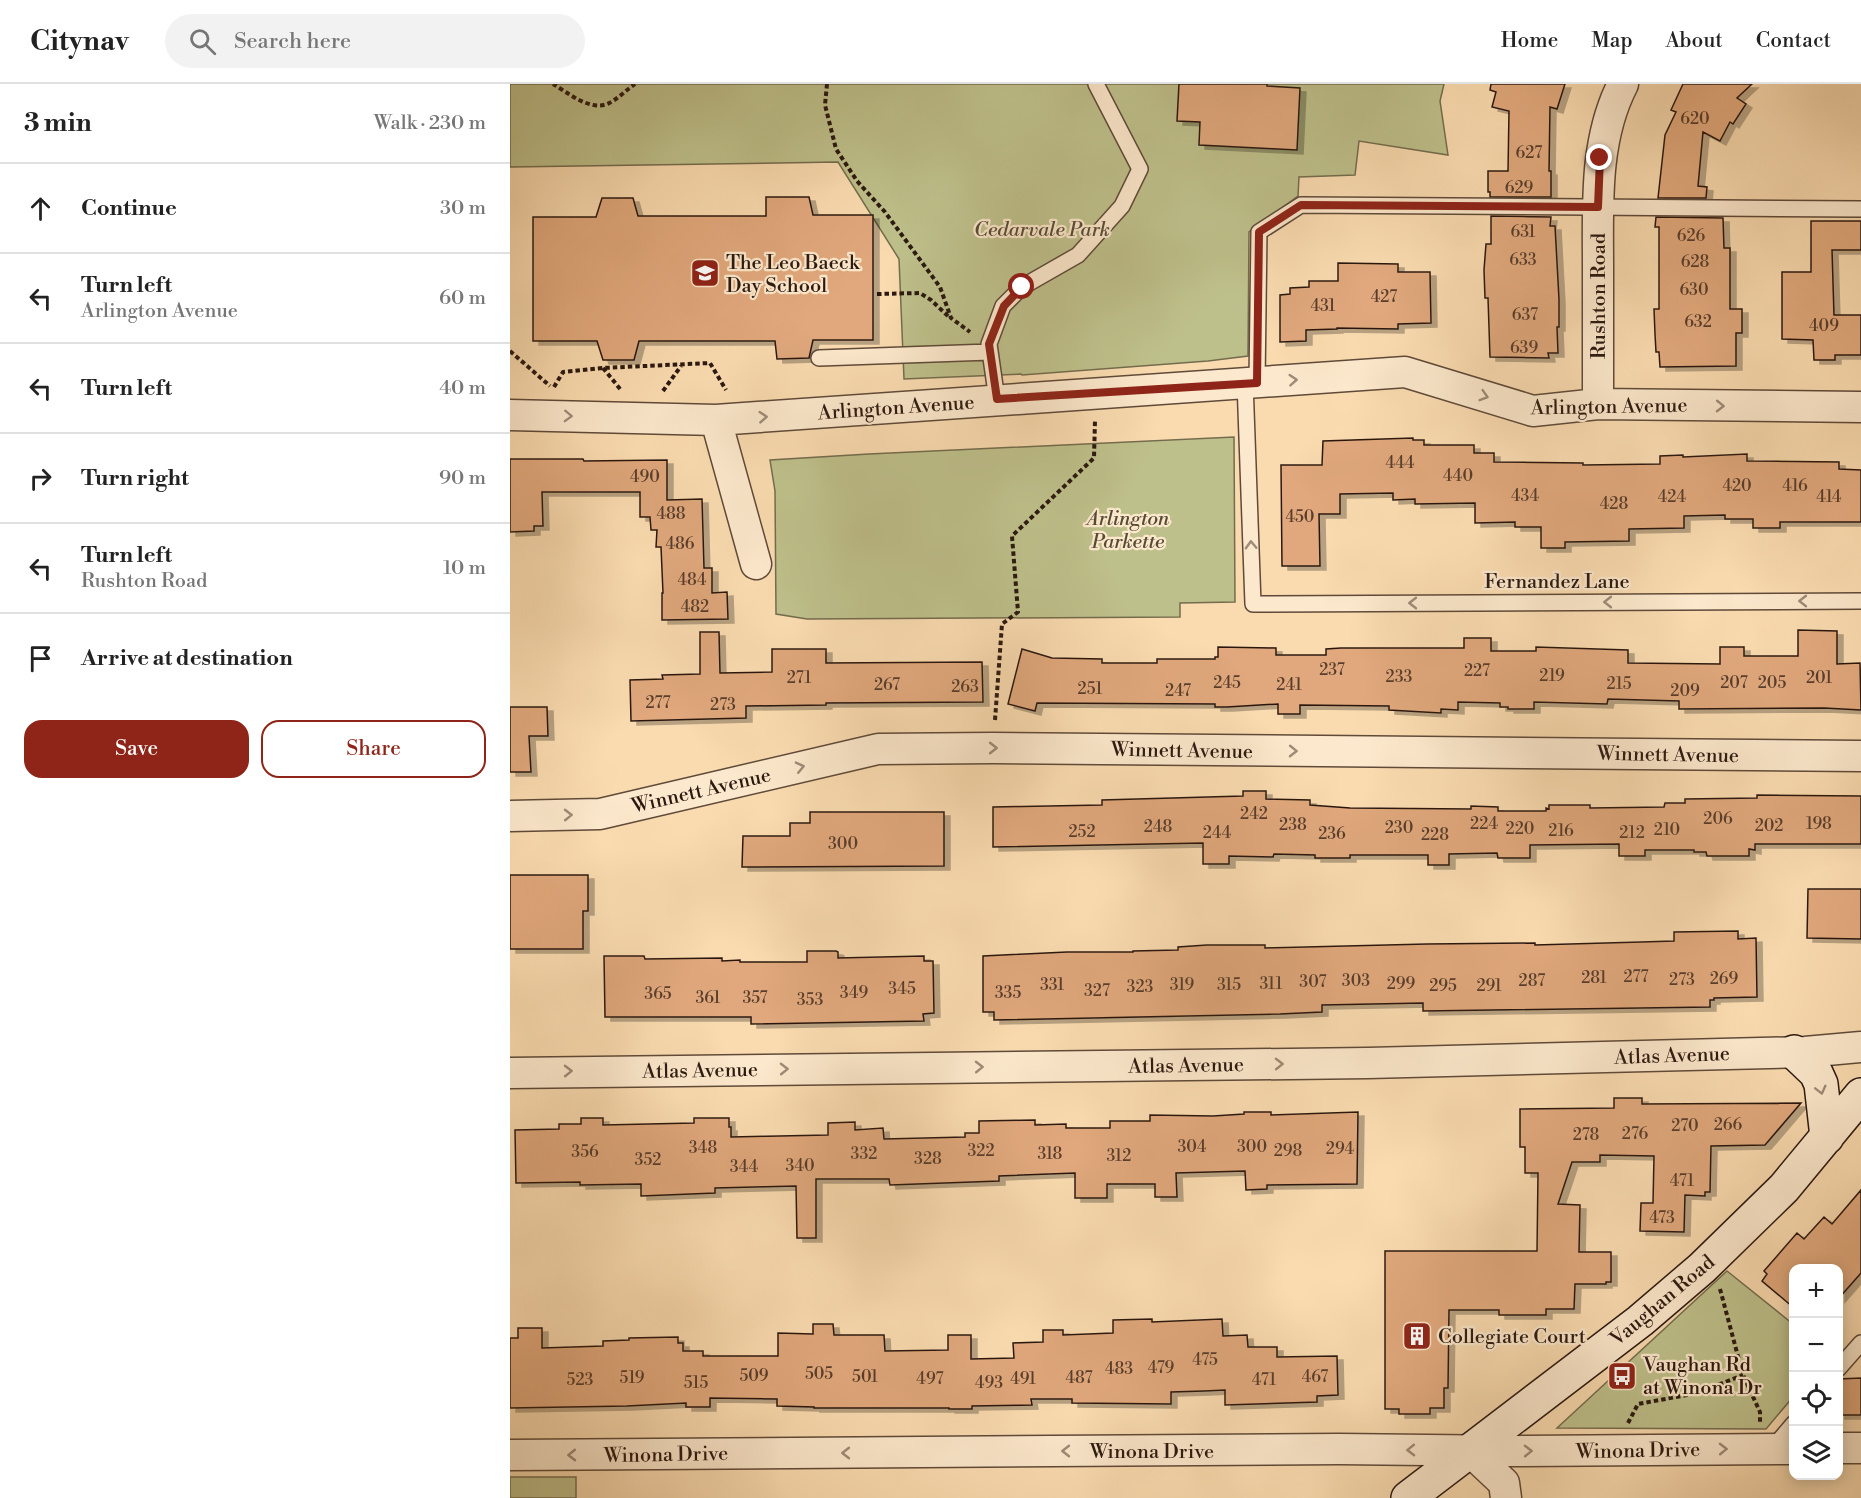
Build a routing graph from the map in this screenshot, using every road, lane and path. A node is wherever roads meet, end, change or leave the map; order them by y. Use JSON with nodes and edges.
{"nodes":[{"id":1,"x":553,"y":84,"type":"edge"},
{"id":2,"x":635,"y":84,"type":"edge"},
{"id":3,"x":827,"y":84,"type":"edge"},
{"id":4,"x":1096,"y":84,"type":"edge"},
{"id":5,"x":1623,"y":84,"type":"edge"},
{"id":6,"x":1598,"y":207,"type":"junction"},
{"id":7,"x":1861,"y":209,"type":"edge"},
{"id":8,"x":878,"y":294,"type":"dead end"},
{"id":9,"x":951,"y":318,"type":"junction"},
{"id":10,"x":989,"y":348,"type":"junction"},
{"id":11,"x":510,"y":351,"type":"edge"},
{"id":12,"x":819,"y":358,"type":"dead end"},
{"id":13,"x":682,"y":365,"type":"junction"},
{"id":14,"x":602,"y":368,"type":"junction"},
{"id":15,"x":1251,"y":382,"type":"junction"},
{"id":16,"x":553,"y":389,"type":"junction"},
{"id":17,"x":1095,"y":393,"type":"junction"},
{"id":18,"x":624,"y":394,"type":"dead end"},
{"id":19,"x":555,"y":395,"type":"dead end"},
{"id":20,"x":659,"y":396,"type":"dead end"},
{"id":21,"x":997,"y":399,"type":"junction"},
{"id":22,"x":1598,"y":404,"type":"junction"},
{"id":23,"x":722,"y":407,"type":"junction"},
{"id":24,"x":1861,"y":407,"type":"edge"},
{"id":25,"x":510,"y":416,"type":"edge"},
{"id":26,"x":756,"y":564,"type":"dead end"},
{"id":27,"x":1861,"y":601,"type":"edge"},
{"id":28,"x":993,"y":748,"type":"junction"},
{"id":29,"x":1861,"y":756,"type":"edge"},
{"id":30,"x":510,"y":816,"type":"edge"},
{"id":31,"x":1861,"y":1047,"type":"edge"},
{"id":32,"x":1794,"y":1052,"type":"junction"},
{"id":33,"x":510,"y":1073,"type":"edge"},
{"id":34,"x":1861,"y":1095,"type":"edge"},
{"id":35,"x":1827,"y":1137,"type":"junction"},
{"id":36,"x":1719,"y":1286,"type":"dead end"},
{"id":37,"x":1861,"y":1342,"type":"edge"},
{"id":38,"x":1843,"y":1364,"type":"edge"},
{"id":39,"x":1743,"y":1375,"type":"junction"},
{"id":40,"x":1791,"y":1426,"type":"edge"},
{"id":41,"x":1624,"y":1429,"type":"dead end"},
{"id":42,"x":1775,"y":1442,"type":"edge"},
{"id":43,"x":1843,"y":1448,"type":"edge"},
{"id":44,"x":1861,"y":1448,"type":"edge"},
{"id":45,"x":1470,"y":1451,"type":"junction"},
{"id":46,"x":510,"y":1455,"type":"edge"},
{"id":47,"x":1408,"y":1498,"type":"edge"},
{"id":48,"x":1506,"y":1498,"type":"edge"}],
"edges":[{"from":1,"to":2,"type":"path"},
{"from":3,"to":9,"type":"path"},
{"from":4,"to":10,"type":"lane"},
{"from":5,"to":6,"type":"street","name":"Rushton Road"},
{"from":6,"to":7,"type":"lane"},
{"from":6,"to":15,"type":"lane"},
{"from":6,"to":22,"type":"street","name":"Rushton Road"},
{"from":8,"to":9,"type":"path"},
{"from":9,"to":10,"type":"path"},
{"from":10,"to":12,"type":"lane"},
{"from":10,"to":21,"type":"lane"},
{"from":11,"to":16,"type":"path"},
{"from":13,"to":14,"type":"path"},
{"from":13,"to":20,"type":"path"},
{"from":13,"to":23,"type":"path"},
{"from":14,"to":16,"type":"path"},
{"from":14,"to":18,"type":"path"},
{"from":15,"to":17,"type":"street","name":"Arlington Avenue"},
{"from":15,"to":22,"type":"street","name":"Arlington Avenue","one_way":true},
{"from":27,"to":15,"type":"lane","name":"Fernandez Lane","one_way":true},
{"from":16,"to":19,"type":"path"},
{"from":17,"to":21,"type":"street","name":"Arlington Avenue"},
{"from":17,"to":28,"type":"path"},
{"from":23,"to":21,"type":"street","name":"Arlington Avenue","one_way":true},
{"from":22,"to":24,"type":"street","name":"Arlington Avenue","one_way":true},
{"from":25,"to":23,"type":"street","name":"Arlington Avenue","one_way":true},
{"from":23,"to":26,"type":"street"},
{"from":28,"to":29,"type":"street","name":"Winnett Avenue","one_way":true},
{"from":30,"to":28,"type":"street","name":"Winnett Avenue","one_way":true},
{"from":31,"to":32,"type":"street","name":"Atlas Avenue"},
{"from":33,"to":32,"type":"street","name":"Atlas Avenue","one_way":true},
{"from":32,"to":35,"type":"street","one_way":true},
{"from":34,"to":35,"type":"street","name":"Vaughan Road"},
{"from":35,"to":45,"type":"street","name":"Vaughan Road"},
{"from":36,"to":39,"type":"path"},
{"from":37,"to":38,"type":"lane"},
{"from":39,"to":41,"type":"path"},
{"from":39,"to":42,"type":"path"},
{"from":40,"to":42,"type":"lane"},
{"from":45,"to":42,"type":"street","name":"Winona Drive","one_way":true},
{"from":43,"to":44,"type":"street"},
{"from":45,"to":46,"type":"street","name":"Winona Drive","one_way":true},
{"from":45,"to":47,"type":"street","name":"Vaughan Road"},
{"from":45,"to":48,"type":"street"}]}
